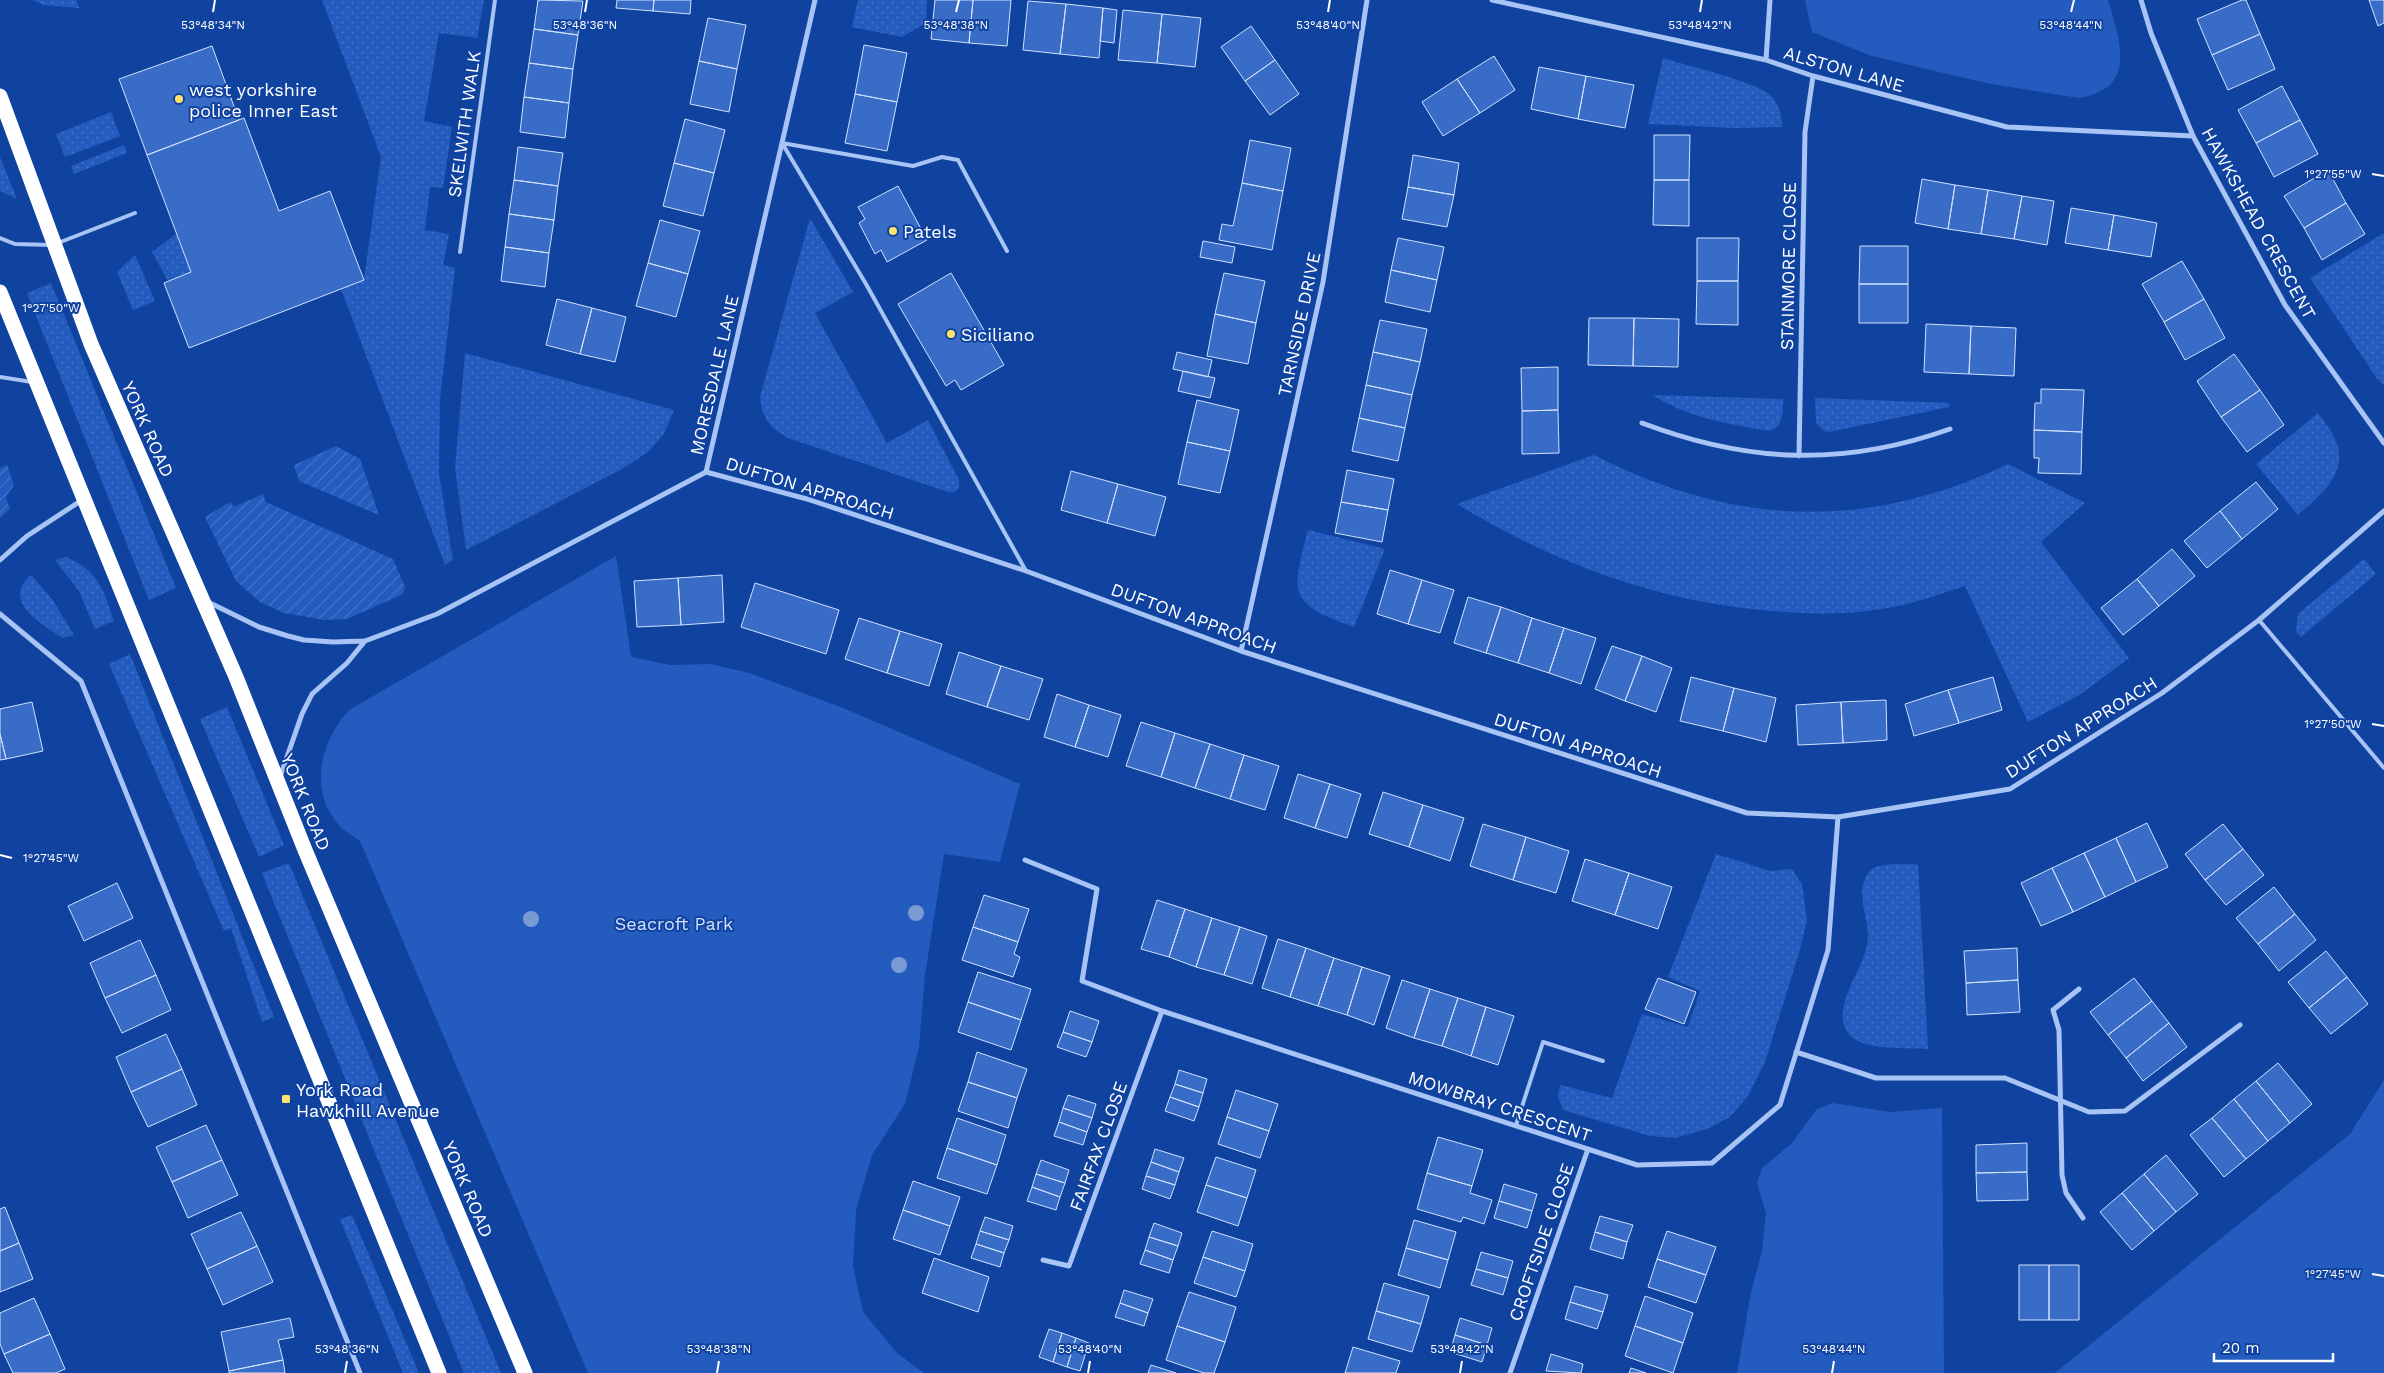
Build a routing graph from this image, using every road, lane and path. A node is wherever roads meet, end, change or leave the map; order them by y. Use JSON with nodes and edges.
{"nodes":[{"id":1,"x":495,"y":0,"type":"edge"},
{"id":2,"x":815,"y":0,"type":"edge"},
{"id":3,"x":1367,"y":0,"type":"edge"},
{"id":4,"x":1492,"y":0,"type":"edge"},
{"id":5,"x":1770,"y":0,"type":"edge"},
{"id":6,"x":2141,"y":0,"type":"edge"},
{"id":7,"x":1766,"y":60,"type":"junction"},
{"id":8,"x":1812,"y":76,"type":"junction"},
{"id":9,"x":0,"y":96,"type":"edge"},
{"id":10,"x":2193,"y":136,"type":"junction"},
{"id":11,"x":782,"y":143,"type":"junction"},
{"id":12,"x":135,"y":213,"type":"dead end"},
{"id":13,"x":0,"y":238,"type":"edge"},
{"id":14,"x":54,"y":245,"type":"junction"},
{"id":15,"x":1007,"y":251,"type":"dead end"},
{"id":16,"x":460,"y":252,"type":"dead end"},
{"id":17,"x":0,"y":292,"type":"edge"},
{"id":18,"x":0,"y":377,"type":"edge"},
{"id":19,"x":36,"y":383,"type":"junction"},
{"id":20,"x":1642,"y":423,"type":"dead end"},
{"id":21,"x":1950,"y":429,"type":"dead end"},
{"id":22,"x":2384,"y":443,"type":"edge"},
{"id":23,"x":1799,"y":456,"type":"junction"},
{"id":24,"x":706,"y":472,"type":"junction"},
{"id":25,"x":83,"y":500,"type":"junction"},
{"id":26,"x":2384,"y":511,"type":"edge"},
{"id":27,"x":0,"y":560,"type":"edge"},
{"id":28,"x":1026,"y":571,"type":"junction"},
{"id":29,"x":201,"y":598,"type":"junction"},
{"id":30,"x":0,"y":614,"type":"edge"},
{"id":31,"x":2259,"y":620,"type":"junction"},
{"id":32,"x":365,"y":641,"type":"junction"},
{"id":33,"x":1241,"y":651,"type":"junction"},
{"id":34,"x":2384,"y":768,"type":"edge"},
{"id":35,"x":278,"y":784,"type":"junction"},
{"id":36,"x":1838,"y":817,"type":"junction"},
{"id":37,"x":1025,"y":860,"type":"dead end"},
{"id":38,"x":2079,"y":989,"type":"dead end"},
{"id":39,"x":1162,"y":1010,"type":"junction"},
{"id":40,"x":2240,"y":1025,"type":"dead end"},
{"id":41,"x":1796,"y":1052,"type":"junction"},
{"id":42,"x":1603,"y":1061,"type":"dead end"},
{"id":43,"x":2060,"y":1101,"type":"junction"},
{"id":44,"x":1516,"y":1125,"type":"junction"},
{"id":45,"x":1588,"y":1149,"type":"junction"},
{"id":46,"x":2083,"y":1218,"type":"dead end"},
{"id":47,"x":1043,"y":1260,"type":"dead end"},
{"id":48,"x":360,"y":1373,"type":"edge"},
{"id":49,"x":439,"y":1373,"type":"edge"},
{"id":50,"x":525,"y":1373,"type":"edge"},
{"id":51,"x":1510,"y":1373,"type":"edge"}],
"edges":[{"from":1,"to":16,"type":"lane","name":"SKELWITH WALK"},
{"from":2,"to":11,"type":"street","name":"MORESDALE LANE"},
{"from":3,"to":33,"type":"street","name":"TARNSIDE DRIVE"},
{"from":4,"to":7,"type":"street","name":"ALSTON LANE"},
{"from":5,"to":7,"type":"street"},
{"from":6,"to":10,"type":"street","name":"HAWKSHEAD CRESCENT"},
{"from":7,"to":8,"type":"street","name":"ALSTON LANE"},
{"from":8,"to":10,"type":"street","name":"ALSTON LANE"},
{"from":8,"to":23,"type":"street","name":"STAINMORE CLOSE"},
{"from":9,"to":14,"type":"highway","name":"YORK ROAD"},
{"from":10,"to":22,"type":"street","name":"HAWKSHEAD CRESCENT"},
{"from":11,"to":15,"type":"lane"},
{"from":11,"to":24,"type":"street","name":"MORESDALE LANE"},
{"from":11,"to":28,"type":"lane"},
{"from":12,"to":14,"type":"lane"},
{"from":13,"to":14,"type":"lane"},
{"from":14,"to":29,"type":"highway","name":"YORK ROAD"},
{"from":17,"to":19,"type":"highway"},
{"from":18,"to":19,"type":"lane"},
{"from":19,"to":25,"type":"highway"},
{"from":20,"to":23,"type":"street"},
{"from":21,"to":23,"type":"street"},
{"from":24,"to":28,"type":"street","name":"DUFTON APPROACH"},
{"from":24,"to":32,"type":"street","name":"MORESDALE LANE"},
{"from":25,"to":27,"type":"street"},
{"from":25,"to":49,"type":"highway"},
{"from":26,"to":31,"type":"street","name":"DUFTON APPROACH"},
{"from":28,"to":33,"type":"street","name":"DUFTON APPROACH"},
{"from":29,"to":32,"type":"street","name":"MORESDALE LANE"},
{"from":29,"to":35,"type":"highway","name":"YORK ROAD"},
{"from":30,"to":48,"type":"street"},
{"from":31,"to":34,"type":"lane"},
{"from":31,"to":36,"type":"street","name":"DUFTON APPROACH"},
{"from":32,"to":35,"type":"street"},
{"from":33,"to":36,"type":"street","name":"DUFTON APPROACH"},
{"from":35,"to":50,"type":"highway","name":"YORK ROAD"},
{"from":36,"to":41,"type":"street","name":"MOWBRAY CRESCENT"},
{"from":37,"to":39,"type":"street","name":"MOWBRAY CRESCENT"},
{"from":38,"to":43,"type":"street"},
{"from":39,"to":44,"type":"street","name":"MOWBRAY CRESCENT"},
{"from":39,"to":47,"type":"street","name":"FAIRFAX CLOSE"},
{"from":40,"to":43,"type":"street"},
{"from":41,"to":43,"type":"street"},
{"from":41,"to":45,"type":"street","name":"MOWBRAY CRESCENT"},
{"from":42,"to":44,"type":"lane"},
{"from":43,"to":46,"type":"street"},
{"from":44,"to":45,"type":"street","name":"MOWBRAY CRESCENT"},
{"from":45,"to":51,"type":"street","name":"CROFTSIDE CLOSE"}]}
